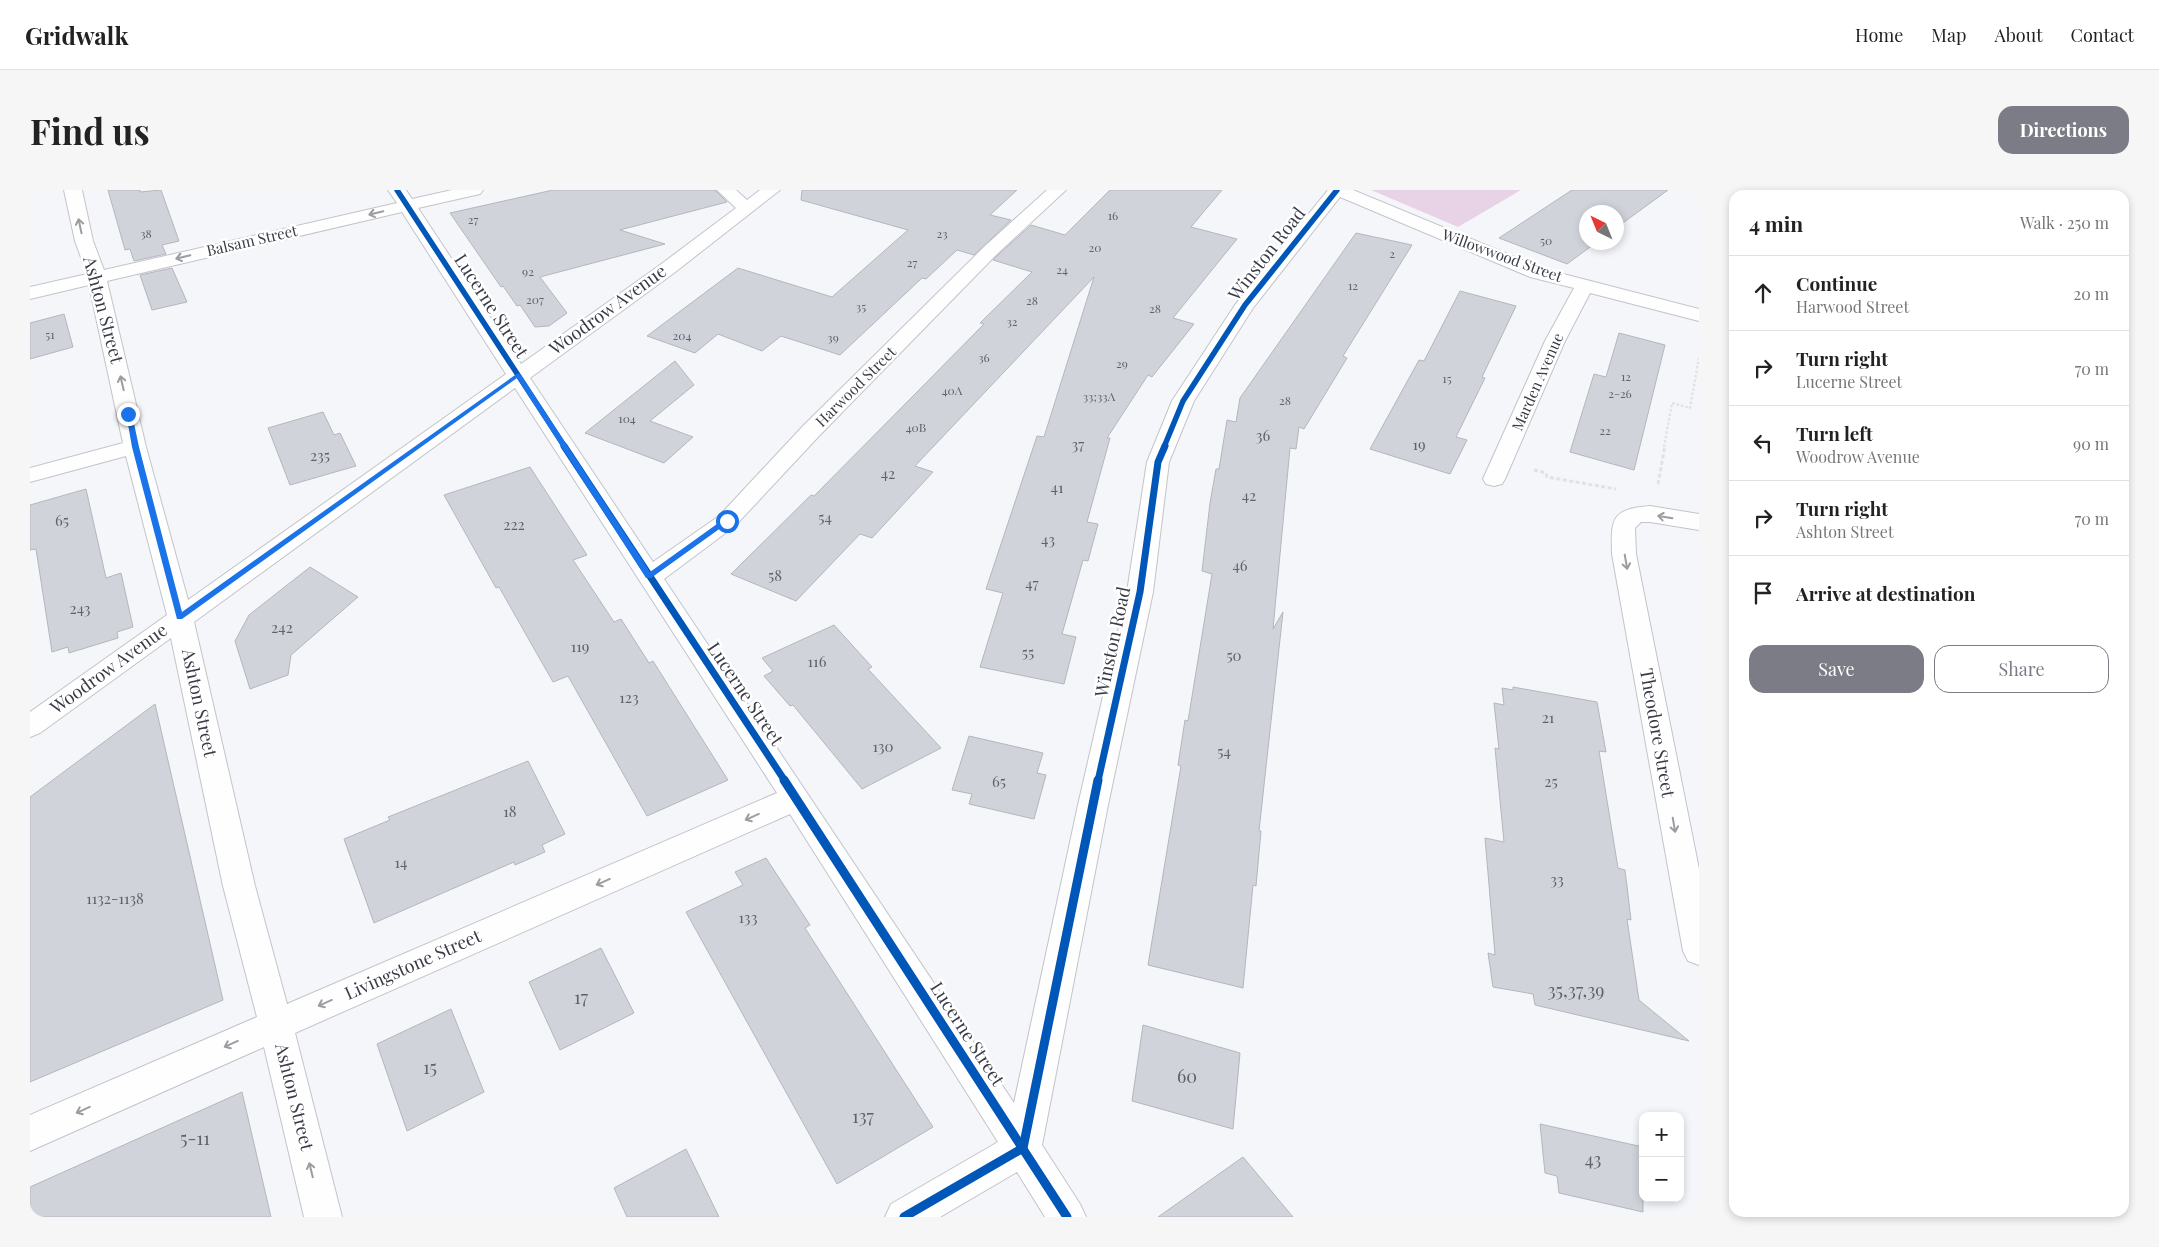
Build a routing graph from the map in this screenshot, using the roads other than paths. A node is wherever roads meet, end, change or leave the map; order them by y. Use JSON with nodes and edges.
{"nodes":[{"id":1,"x":73,"y":190,"type":"edge"},
{"id":2,"x":474,"y":190,"type":"edge"},
{"id":3,"x":726,"y":190,"type":"edge"},
{"id":4,"x":771,"y":190,"type":"edge"},
{"id":5,"x":1057,"y":190,"type":"edge"},
{"id":6,"x":1338,"y":190,"type":"edge"},
{"id":7,"x":402,"y":198,"type":"edge"},
{"id":8,"x":746,"y":208,"type":"junction"},
{"id":9,"x":97,"y":277,"type":"junction"},
{"id":10,"x":1585,"y":285,"type":"junction"},
{"id":11,"x":30,"y":293,"type":"edge"},
{"id":12,"x":1699,"y":315,"type":"edge"},
{"id":13,"x":518,"y":375,"type":"junction"},
{"id":14,"x":135,"y":447,"type":"junction"},
{"id":15,"x":1496,"y":474,"type":"road end"},
{"id":16,"x":30,"y":475,"type":"edge"},
{"id":17,"x":1699,"y":522,"type":"edge"},
{"id":18,"x":649,"y":577,"type":"junction"},
{"id":19,"x":180,"y":617,"type":"junction"},
{"id":20,"x":30,"y":726,"type":"edge"},
{"id":21,"x":796,"y":798,"type":"junction"},
{"id":22,"x":1699,"y":951,"type":"edge"},
{"id":23,"x":276,"y":1024,"type":"junction"},
{"id":24,"x":30,"y":1133,"type":"edge"},
{"id":25,"x":1023,"y":1148,"type":"junction"},
{"id":26,"x":323,"y":1217,"type":"edge"},
{"id":27,"x":904,"y":1217,"type":"edge"},
{"id":28,"x":1067,"y":1217,"type":"edge"}],
"edges":[{"from":9,"to":1,"type":"street","name":"Ashton Street","one_way":true},
{"from":2,"to":7,"type":"street","name":"Balsam Street"},
{"from":3,"to":8,"type":"street"},
{"from":4,"to":8,"type":"street","name":"Woodrow Avenue"},
{"from":5,"to":18,"type":"street","name":"Harwood Street"},
{"from":6,"to":10,"type":"street","name":"Willowwood Street"},
{"from":6,"to":25,"type":"street","name":"Winston Road"},
{"from":7,"to":9,"type":"street","name":"Balsam Street","one_way":true},
{"from":7,"to":13,"type":"street","name":"Lucerne Street"},
{"from":8,"to":13,"type":"street","name":"Woodrow Avenue"},
{"from":9,"to":11,"type":"street","name":"Balsam Street"},
{"from":14,"to":9,"type":"street","name":"Ashton Street","one_way":true},
{"from":10,"to":12,"type":"street","name":"Willowwood Street"},
{"from":10,"to":15,"type":"street","name":"Marden Avenue"},
{"from":13,"to":18,"type":"street","name":"Lucerne Street"},
{"from":13,"to":19,"type":"street","name":"Woodrow Avenue"},
{"from":14,"to":16,"type":"street"},
{"from":14,"to":19,"type":"street","name":"Ashton Street"},
{"from":17,"to":22,"type":"street","name":"Theodore Street","one_way":true},
{"from":18,"to":21,"type":"street","name":"Lucerne Street"},
{"from":19,"to":20,"type":"street","name":"Woodrow Avenue"},
{"from":19,"to":23,"type":"street","name":"Ashton Street"},
{"from":21,"to":23,"type":"street","name":"Livingstone Street","one_way":true},
{"from":21,"to":25,"type":"street","name":"Lucerne Street"},
{"from":23,"to":24,"type":"street","name":"Livingstone Street","one_way":true},
{"from":26,"to":23,"type":"street","name":"Ashton Street","one_way":true},
{"from":25,"to":27,"type":"street"},
{"from":25,"to":28,"type":"street","name":"Lucerne Street"}]}
